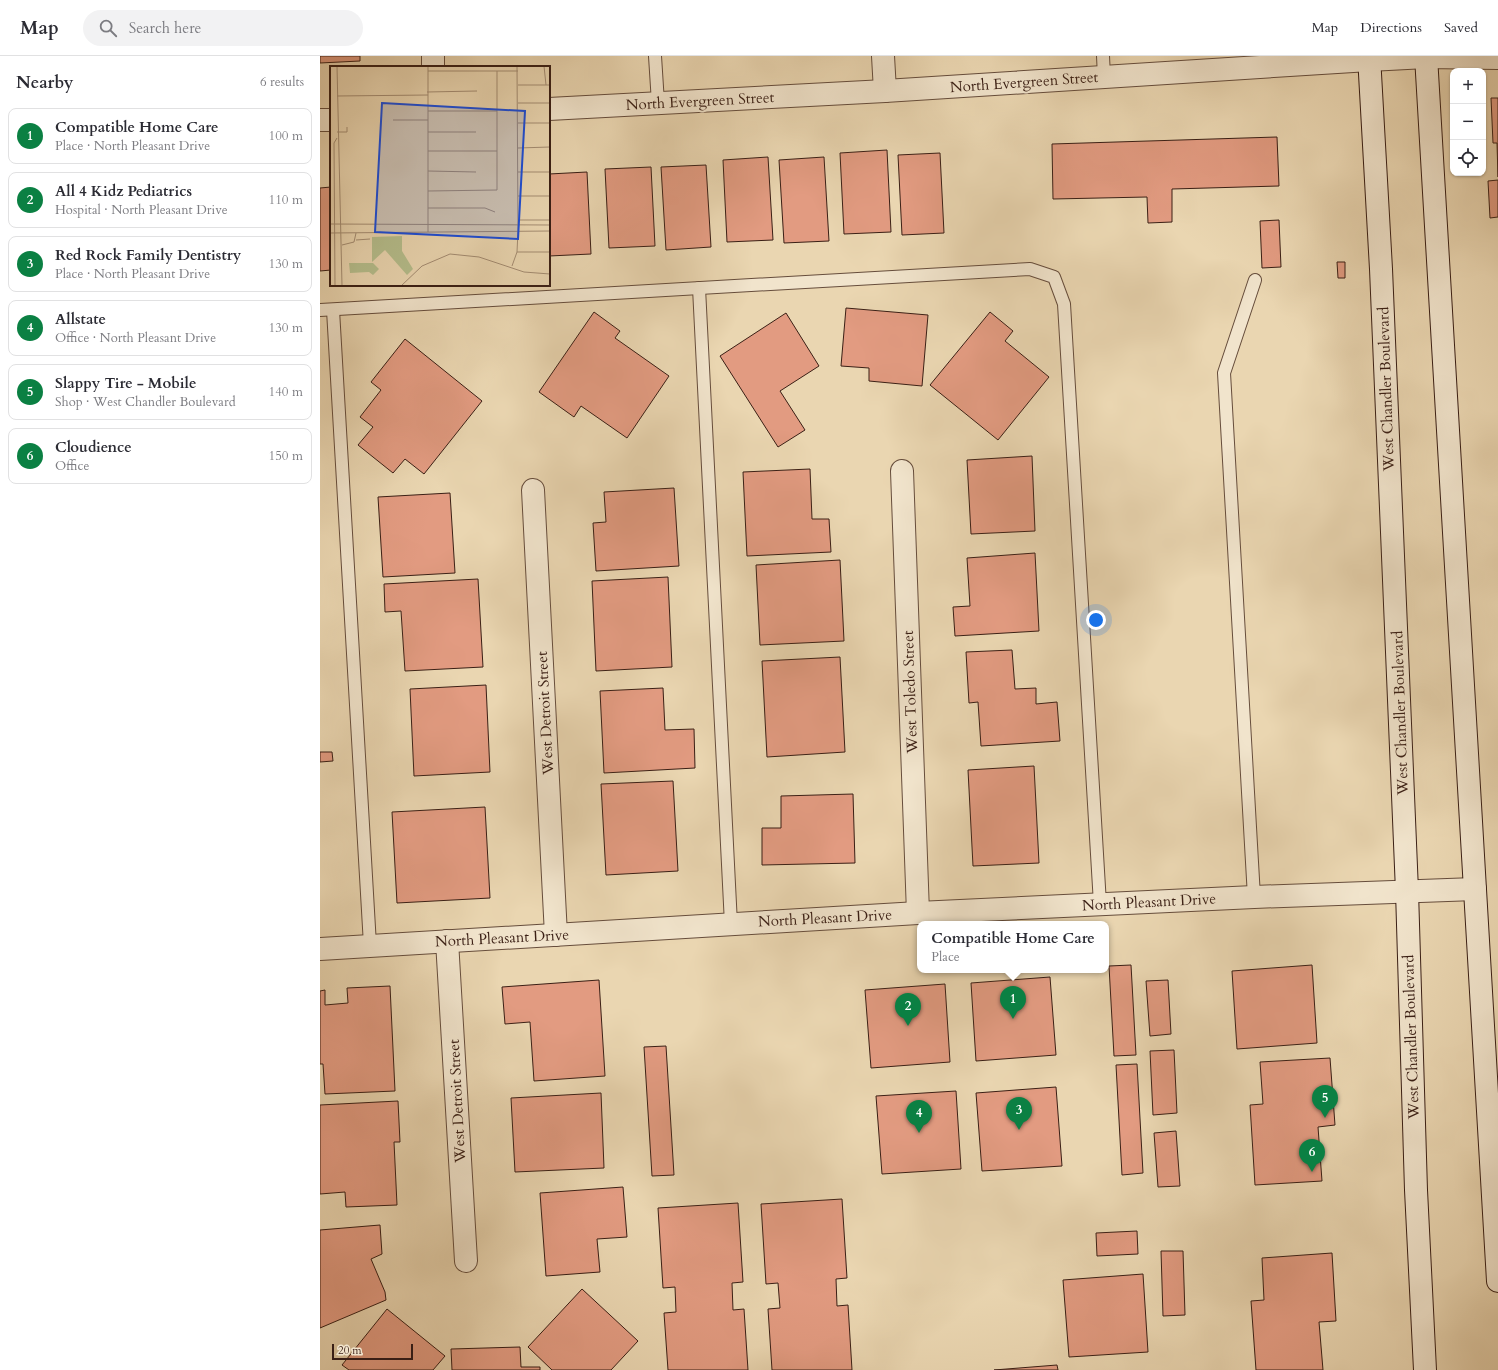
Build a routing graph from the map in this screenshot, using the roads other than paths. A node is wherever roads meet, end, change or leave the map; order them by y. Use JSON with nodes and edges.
{"nodes":[{"id":1,"x":655,"y":56,"type":"edge"},
{"id":2,"x":883,"y":56,"type":"edge"},
{"id":3,"x":1426,"y":57,"type":"edge"},
{"id":4,"x":1369,"y":58,"type":"edge"},
{"id":5,"x":1498,"y":58,"type":"edge"},
{"id":6,"x":1322,"y":59,"type":"edge"},
{"id":7,"x":1104,"y":66,"type":"edge"},
{"id":8,"x":885,"y":91,"type":"junction"},
{"id":9,"x":658,"y":103,"type":"junction"},
{"id":10,"x":550,"y":109,"type":"edge"},
{"id":11,"x":1255,"y":280,"type":"dead end"},
{"id":12,"x":699,"y":288,"type":"junction"},
{"id":13,"x":320,"y":310,"type":"edge"},
{"id":14,"x":333,"y":310,"type":"junction"},
{"id":15,"x":902,"y":471,"type":"dead end"},
{"id":16,"x":533,"y":490,"type":"dead end"},
{"id":17,"x":1475,"y":889,"type":"junction"},
{"id":18,"x":1407,"y":891,"type":"junction"},
{"id":19,"x":1254,"y":897,"type":"junction"},
{"id":20,"x":1100,"y":904,"type":"junction"},
{"id":21,"x":918,"y":912,"type":"junction"},
{"id":22,"x":731,"y":924,"type":"junction"},
{"id":23,"x":556,"y":935,"type":"junction"},
{"id":24,"x":447,"y":941,"type":"junction"},
{"id":25,"x":370,"y":945,"type":"junction"},
{"id":26,"x":320,"y":949,"type":"edge"},
{"id":27,"x":466,"y":1261,"type":"dead end"},
{"id":28,"x":1498,"y":1281,"type":"edge"},
{"id":29,"x":1425,"y":1370,"type":"edge"}],
"edges":[{"from":1,"to":9,"type":"lane"},
{"from":2,"to":8,"type":"street"},
{"from":3,"to":4,"type":"street","name":"North Evergreen Street"},
{"from":3,"to":5,"type":"street","name":"North Evergreen Street"},
{"from":3,"to":17,"type":"street"},
{"from":4,"to":6,"type":"street","name":"North Evergreen Street"},
{"from":4,"to":18,"type":"street","name":"West Chandler Boulevard"},
{"from":6,"to":7,"type":"street","name":"North Evergreen Street"},
{"from":7,"to":8,"type":"street","name":"North Evergreen Street"},
{"from":8,"to":9,"type":"street","name":"North Evergreen Street"},
{"from":9,"to":10,"type":"street","name":"North Evergreen Street"},
{"from":11,"to":19,"type":"lane"},
{"from":12,"to":14,"type":"lane"},
{"from":12,"to":20,"type":"lane"},
{"from":12,"to":22,"type":"lane"},
{"from":13,"to":14,"type":"lane"},
{"from":14,"to":25,"type":"lane"},
{"from":15,"to":21,"type":"street","name":"West Toledo Street"},
{"from":16,"to":23,"type":"street","name":"West Detroit Street"},
{"from":17,"to":18,"type":"street","name":"North Pleasant Drive"},
{"from":17,"to":28,"type":"street"},
{"from":18,"to":19,"type":"street","name":"North Pleasant Drive"},
{"from":18,"to":29,"type":"street","name":"West Chandler Boulevard"},
{"from":19,"to":20,"type":"street","name":"North Pleasant Drive"},
{"from":20,"to":21,"type":"street","name":"North Pleasant Drive"},
{"from":21,"to":22,"type":"street","name":"North Pleasant Drive"},
{"from":22,"to":23,"type":"street","name":"North Pleasant Drive"},
{"from":23,"to":24,"type":"street","name":"North Pleasant Drive"},
{"from":24,"to":25,"type":"street","name":"North Pleasant Drive"},
{"from":24,"to":27,"type":"street","name":"West Detroit Street"},
{"from":25,"to":26,"type":"street","name":"North Pleasant Drive"}]}
